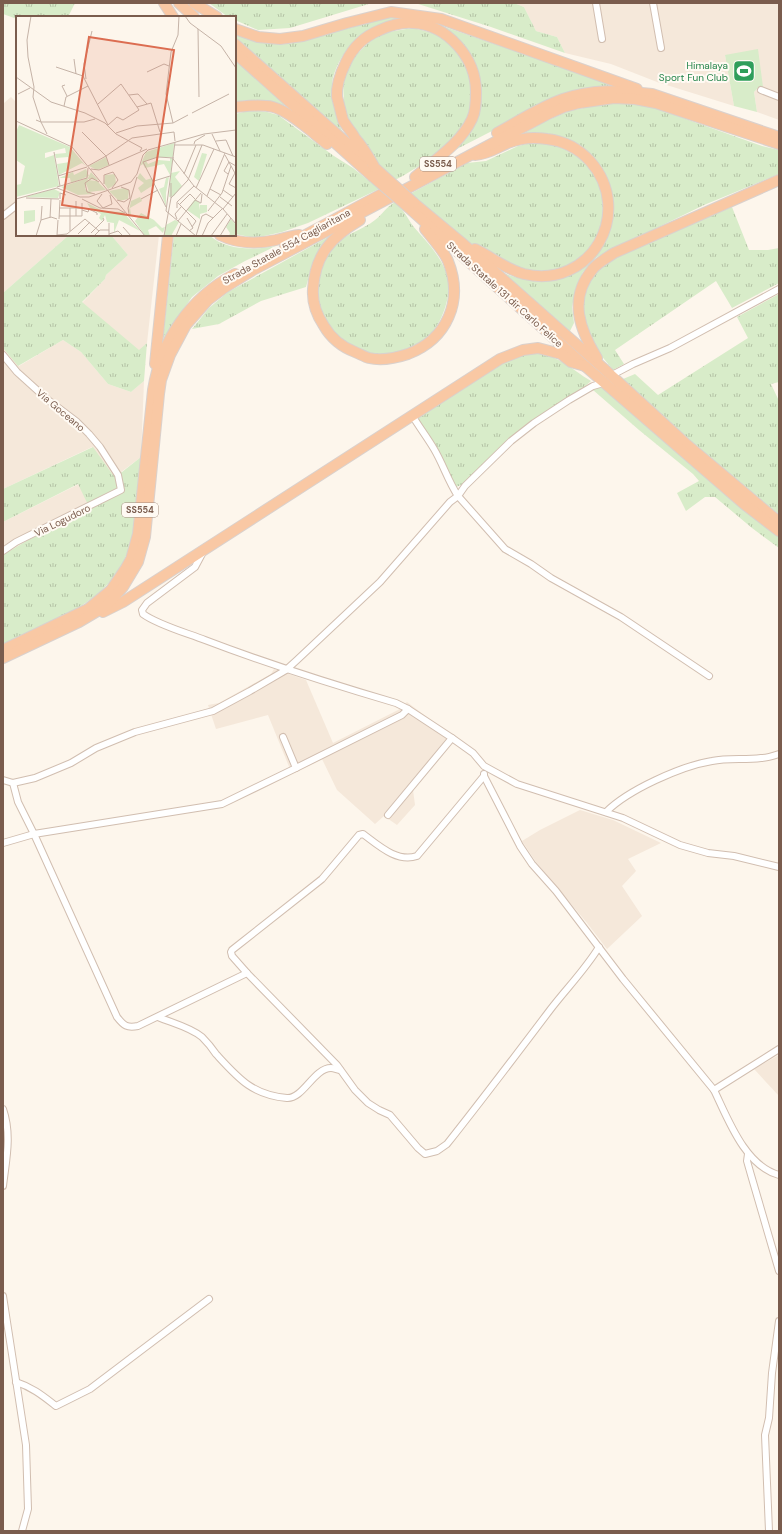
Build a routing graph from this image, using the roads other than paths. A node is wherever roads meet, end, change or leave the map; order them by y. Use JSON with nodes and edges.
{"nodes":[{"id":1,"x":164,"y":3,"type":"edge"},
{"id":2,"x":179,"y":3,"type":"edge"},
{"id":3,"x":189,"y":3,"type":"edge"},
{"id":4,"x":194,"y":3,"type":"edge"},
{"id":5,"x":596,"y":3,"type":"edge"},
{"id":6,"x":653,"y":3,"type":"edge"},
{"id":7,"x":172,"y":16,"type":"edge"},
{"id":8,"x":193,"y":16,"type":"edge"},
{"id":9,"x":204,"y":16,"type":"edge"},
{"id":10,"x":214,"y":16,"type":"edge"},
{"id":11,"x":236,"y":29,"type":"edge"},
{"id":12,"x":602,"y":40,"type":"dead end"},
{"id":13,"x":236,"y":45,"type":"edge"},
{"id":14,"x":661,"y":48,"type":"dead end"},
{"id":15,"x":236,"y":54,"type":"edge"},
{"id":16,"x":761,"y":90,"type":"dead end"},
{"id":17,"x":652,"y":94,"type":"junction"},
{"id":18,"x":779,"y":97,"type":"edge"},
{"id":19,"x":236,"y":107,"type":"edge"},
{"id":20,"x":779,"y":137,"type":"edge"},
{"id":21,"x":779,"y":144,"type":"edge"},
{"id":22,"x":469,"y":156,"type":"junction"},
{"id":23,"x":354,"y":160,"type":"junction"},
{"id":24,"x":374,"y":172,"type":"junction"},
{"id":25,"x":415,"y":177,"type":"junction"},
{"id":26,"x":779,"y":180,"type":"edge"},
{"id":27,"x":411,"y":205,"type":"junction"},
{"id":28,"x":16,"y":206,"type":"edge"},
{"id":29,"x":372,"y":207,"type":"junction"},
{"id":30,"x":3,"y":216,"type":"edge"},
{"id":31,"x":304,"y":235,"type":"junction"},
{"id":32,"x":168,"y":236,"type":"edge"},
{"id":33,"x":222,"y":236,"type":"edge"},
{"id":34,"x":461,"y":242,"type":"junction"},
{"id":35,"x":779,"y":289,"type":"edge"},
{"id":36,"x":3,"y":355,"type":"edge"},
{"id":37,"x":585,"y":366,"type":"junction"},
{"id":38,"x":602,"y":367,"type":"junction"},
{"id":39,"x":614,"y":374,"type":"dead end"},
{"id":40,"x":155,"y":376,"type":"junction"},
{"id":41,"x":600,"y":384,"type":"dead end"},
{"id":42,"x":412,"y":415,"type":"junction"},
{"id":43,"x":121,"y":490,"type":"joint"},
{"id":44,"x":458,"y":496,"type":"junction"},
{"id":45,"x":779,"y":522,"type":"edge"},
{"id":46,"x":779,"y":531,"type":"edge"},
{"id":47,"x":204,"y":549,"type":"junction"},
{"id":48,"x":3,"y":551,"type":"edge"},
{"id":49,"x":79,"y":622,"type":"junction"},
{"id":50,"x":3,"y":650,"type":"edge"},
{"id":51,"x":3,"y":658,"type":"edge"},
{"id":52,"x":286,"y":670,"type":"junction"},
{"id":53,"x":709,"y":676,"type":"dead end"},
{"id":54,"x":408,"y":709,"type":"junction"},
{"id":55,"x":283,"y":737,"type":"dead end"},
{"id":56,"x":452,"y":738,"type":"junction"},
{"id":57,"x":779,"y":754,"type":"edge"},
{"id":58,"x":484,"y":766,"type":"junction"},
{"id":59,"x":296,"y":768,"type":"junction"},
{"id":60,"x":484,"y":776,"type":"junction"},
{"id":61,"x":3,"y":780,"type":"edge"},
{"id":62,"x":13,"y":783,"type":"junction"},
{"id":63,"x":606,"y":812,"type":"junction"},
{"id":64,"x":388,"y":815,"type":"dead end"},
{"id":65,"x":34,"y":834,"type":"junction"},
{"id":66,"x":3,"y":843,"type":"edge"},
{"id":67,"x":779,"y":867,"type":"edge"},
{"id":68,"x":599,"y":947,"type":"junction"},
{"id":69,"x":247,"y":973,"type":"junction"},
{"id":70,"x":158,"y":1017,"type":"junction"},
{"id":71,"x":779,"y":1049,"type":"edge"},
{"id":72,"x":340,"y":1070,"type":"junction"},
{"id":73,"x":714,"y":1090,"type":"junction"},
{"id":74,"x":3,"y":1109,"type":"edge"},
{"id":75,"x":748,"y":1154,"type":"junction"},
{"id":76,"x":778,"y":1173,"type":"edge"},
{"id":77,"x":3,"y":1186,"type":"edge"},
{"id":78,"x":779,"y":1271,"type":"edge"},
{"id":79,"x":3,"y":1296,"type":"edge"},
{"id":80,"x":209,"y":1299,"type":"dead end"},
{"id":81,"x":779,"y":1321,"type":"edge"},
{"id":82,"x":16,"y":1382,"type":"junction"},
{"id":83,"x":22,"y":1531,"type":"edge"},
{"id":84,"x":769,"y":1531,"type":"edge"}],
"edges":[{"from":1,"to":7,"type":"highway"},
{"from":2,"to":8,"type":"highway"},
{"from":3,"to":9,"type":"highway"},
{"from":4,"to":10,"type":"highway"},
{"from":5,"to":12,"type":"street"},
{"from":6,"to":14,"type":"street"},
{"from":11,"to":17,"type":"highway"},
{"from":13,"to":24,"type":"highway","name":"Strada Statale 131 dir Carlo Felice"},
{"from":15,"to":23,"type":"highway","name":"Strada Statale 131 dir Carlo Felice"},
{"from":16,"to":18,"type":"street"},
{"from":17,"to":20,"type":"highway","name":"Strada Statale 554 Cagliaritana","number":"SS554"},
{"from":17,"to":25,"type":"highway","name":"Strada Statale 554 Cagliaritana","number":"SS554"},
{"from":19,"to":23,"type":"highway"},
{"from":21,"to":22,"type":"highway","number":"SS554"},
{"from":22,"to":29,"type":"highway","number":"SS554"},
{"from":22,"to":34,"type":"highway"},
{"from":23,"to":24,"type":"highway","name":"Strada Statale 131 dir Carlo Felice"},
{"from":24,"to":25,"type":"highway"},
{"from":24,"to":27,"type":"highway","name":"Strada Statale 131 dir Carlo Felice","bridge":true},
{"from":25,"to":31,"type":"highway","name":"Strada Statale 554 Cagliaritana","number":"SS554"},
{"from":26,"to":38,"type":"highway"},
{"from":27,"to":29,"type":"highway"},
{"from":27,"to":34,"type":"highway","name":"Strada Statale 131 dir Carlo Felice"},
{"from":27,"to":37,"type":"highway","name":"Strada Statale 131 dir Carlo Felice"},
{"from":28,"to":30,"type":"street"},
{"from":29,"to":49,"type":"highway","name":"Strada Statale 554 Cagliaritana","number":"SS554"},
{"from":31,"to":33,"type":"highway"},
{"from":31,"to":40,"type":"highway","name":"Strada Statale 554 Cagliaritana","number":"SS554"},
{"from":32,"to":40,"type":"highway"},
{"from":34,"to":38,"type":"highway","name":"Strada Statale 131 dir Carlo Felice"},
{"from":35,"to":39,"type":"street"},
{"from":36,"to":43,"type":"street","name":"Via Goceano"},
{"from":37,"to":42,"type":"highway"},
{"from":37,"to":46,"type":"highway","name":"Strada Statale 131 dir Carlo Felice"},
{"from":38,"to":45,"type":"highway","name":"Strada Statale 131 dir Carlo Felice"},
{"from":40,"to":50,"type":"highway","name":"Strada Statale 554 Cagliaritana","number":"SS554"},
{"from":41,"to":44,"type":"street"},
{"from":42,"to":44,"type":"street"},
{"from":42,"to":47,"type":"highway"},
{"from":43,"to":48,"type":"street","name":"Via Logudoro"},
{"from":44,"to":52,"type":"street"},
{"from":44,"to":53,"type":"street"},
{"from":47,"to":49,"type":"highway"},
{"from":47,"to":52,"type":"street"},
{"from":49,"to":51,"type":"highway","name":"Strada Statale 554 Cagliaritana","number":"SS554"},
{"from":52,"to":54,"type":"street"},
{"from":52,"to":62,"type":"street"},
{"from":54,"to":56,"type":"street"},
{"from":54,"to":59,"type":"street"},
{"from":55,"to":59,"type":"street"},
{"from":56,"to":58,"type":"street"},
{"from":56,"to":64,"type":"street"},
{"from":57,"to":63,"type":"street"},
{"from":58,"to":60,"type":"street"},
{"from":58,"to":63,"type":"street"},
{"from":59,"to":65,"type":"street"},
{"from":60,"to":68,"type":"street"},
{"from":60,"to":69,"type":"street"},
{"from":61,"to":62,"type":"street"},
{"from":62,"to":65,"type":"street"},
{"from":63,"to":67,"type":"street"},
{"from":65,"to":66,"type":"street"},
{"from":65,"to":70,"type":"street"},
{"from":68,"to":72,"type":"street"},
{"from":68,"to":73,"type":"street"},
{"from":69,"to":70,"type":"street"},
{"from":69,"to":72,"type":"street"},
{"from":70,"to":72,"type":"street"},
{"from":71,"to":73,"type":"street"},
{"from":73,"to":75,"type":"street"},
{"from":74,"to":77,"type":"street"},
{"from":75,"to":76,"type":"street"},
{"from":75,"to":78,"type":"street"},
{"from":79,"to":82,"type":"street"},
{"from":80,"to":82,"type":"street"},
{"from":81,"to":84,"type":"street"},
{"from":82,"to":83,"type":"street"}]}
